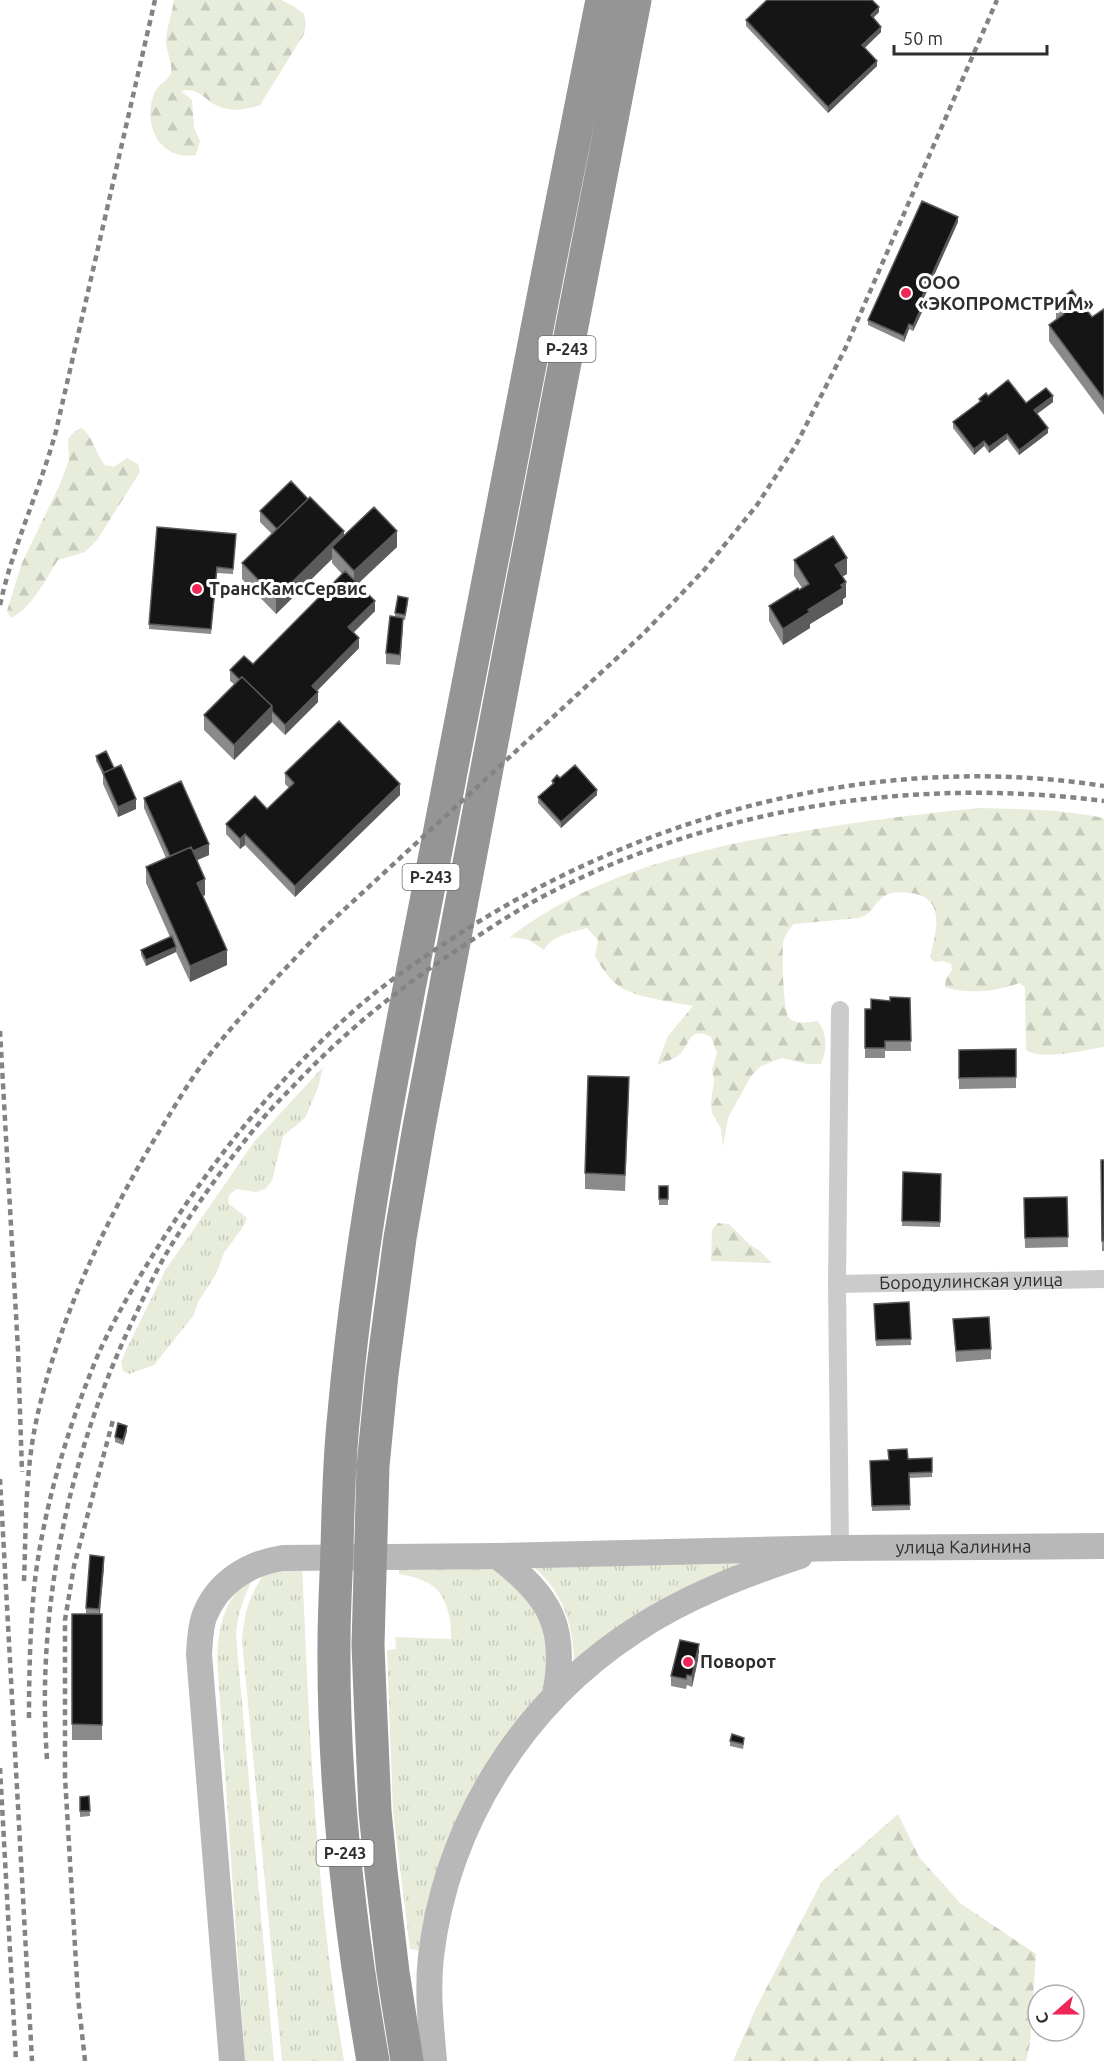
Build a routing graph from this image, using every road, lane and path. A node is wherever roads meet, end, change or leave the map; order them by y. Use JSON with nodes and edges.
{"nodes":[{"id":1,"x":602,"y":0,"type":"edge"},
{"id":2,"x":635,"y":0,"type":"edge"},
{"id":3,"x":840,"y":1010,"type":"dead end"},
{"id":4,"x":1104,"y":1280,"type":"edge"},
{"id":5,"x":837,"y":1284,"type":"junction"},
{"id":6,"x":1104,"y":1546,"type":"edge"},
{"id":7,"x":831,"y":1548,"type":"junction"},
{"id":8,"x":497,"y":1556,"type":"junction"},
{"id":9,"x":555,"y":1695,"type":"junction"},
{"id":10,"x":232,"y":2061,"type":"edge"},
{"id":11,"x":373,"y":2061,"type":"edge"},
{"id":12,"x":407,"y":2061,"type":"edge"},
{"id":13,"x":434,"y":2061,"type":"edge"}],
"edges":[{"from":1,"to":11,"type":"highway","number":"Р-243"},
{"from":2,"to":12,"type":"highway","number":"Р-243"},
{"from":3,"to":5,"type":"street"},
{"from":4,"to":5,"type":"street","name":"Бородулинская улица"},
{"from":5,"to":7,"type":"street"},
{"from":6,"to":7,"type":"main road","name":"улица Калинина"},
{"from":7,"to":8,"type":"main road","name":"улица Калинина"},
{"from":7,"to":9,"type":"main road"},
{"from":8,"to":9,"type":"main road"},
{"from":8,"to":10,"type":"main road","name":"улица Калинина"},
{"from":9,"to":13,"type":"main road"}]}
